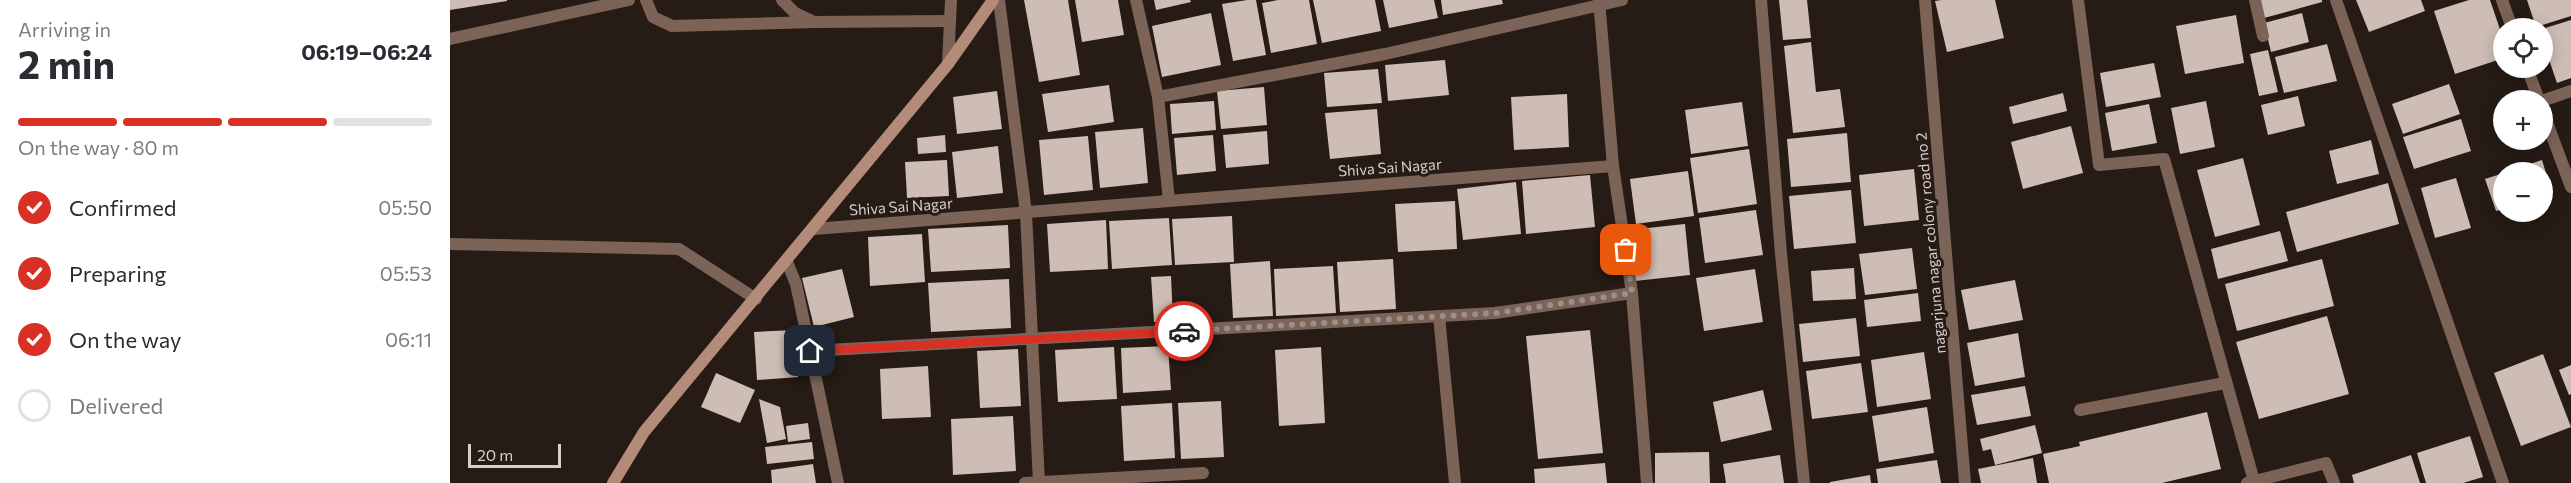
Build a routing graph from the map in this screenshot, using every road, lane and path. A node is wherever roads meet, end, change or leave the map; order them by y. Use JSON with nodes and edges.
{"nodes":[{"id":1,"x":629,"y":0,"type":"edge"},
{"id":2,"x":646,"y":0,"type":"edge"},
{"id":3,"x":782,"y":0,"type":"edge"},
{"id":4,"x":951,"y":0,"type":"edge"},
{"id":5,"x":993,"y":0,"type":"edge"},
{"id":6,"x":999,"y":0,"type":"edge"},
{"id":7,"x":1136,"y":0,"type":"edge"},
{"id":8,"x":1622,"y":0,"type":"edge"},
{"id":9,"x":1761,"y":0,"type":"edge"},
{"id":10,"x":1924,"y":0,"type":"edge"},
{"id":11,"x":2078,"y":0,"type":"edge"},
{"id":12,"x":2255,"y":0,"type":"edge"},
{"id":13,"x":2336,"y":0,"type":"edge"},
{"id":14,"x":2502,"y":0,"type":"edge"},
{"id":15,"x":1600,"y":3,"type":"edge"},
{"id":16,"x":2508,"y":18,"type":"edge"},
{"id":17,"x":950,"y":21,"type":"junction"},
{"id":18,"x":814,"y":22,"type":"junction"},
{"id":19,"x":2263,"y":36,"type":"dead end"},
{"id":20,"x":450,"y":39,"type":"edge"},
{"id":21,"x":948,"y":64,"type":"junction"},
{"id":22,"x":2571,"y":91,"type":"edge"},
{"id":23,"x":1158,"y":97,"type":"junction"},
{"id":24,"x":2553,"y":97,"type":"edge"},
{"id":25,"x":2553,"y":139,"type":"edge"},
{"id":26,"x":1613,"y":166,"type":"junction"},
{"id":27,"x":2571,"y":187,"type":"edge"},
{"id":28,"x":1169,"y":201,"type":"junction"},
{"id":29,"x":1026,"y":213,"type":"junction"},
{"id":30,"x":814,"y":229,"type":"junction"},
{"id":31,"x":450,"y":244,"type":"edge"},
{"id":32,"x":787,"y":262,"type":"junction"},
{"id":33,"x":1632,"y":293,"type":"junction"},
{"id":34,"x":756,"y":299,"type":"junction"},
{"id":35,"x":1439,"y":316,"type":"junction"},
{"id":36,"x":1033,"y":340,"type":"junction"},
{"id":37,"x":810,"y":351,"type":"junction"},
{"id":38,"x":2226,"y":382,"type":"junction"},
{"id":39,"x":2080,"y":410,"type":"dead end"},
{"id":40,"x":1203,"y":473,"type":"dead end"},
{"id":41,"x":2251,"y":482,"type":"edge"},
{"id":42,"x":613,"y":483,"type":"edge"},
{"id":43,"x":838,"y":483,"type":"edge"},
{"id":44,"x":1025,"y":483,"type":"edge"},
{"id":45,"x":1039,"y":483,"type":"edge"},
{"id":46,"x":1455,"y":483,"type":"edge"},
{"id":47,"x":1647,"y":483,"type":"edge"},
{"id":48,"x":1804,"y":483,"type":"edge"},
{"id":49,"x":1965,"y":483,"type":"edge"},
{"id":50,"x":2334,"y":483,"type":"edge"},
{"id":51,"x":2503,"y":483,"type":"edge"}],
"edges":[{"from":1,"to":20,"type":"street"},
{"from":2,"to":18,"type":"street"},
{"from":3,"to":18,"type":"street"},
{"from":4,"to":17,"type":"street"},
{"from":5,"to":21,"type":"street"},
{"from":6,"to":29,"type":"street"},
{"from":7,"to":23,"type":"street"},
{"from":8,"to":15,"type":"street"},
{"from":9,"to":48,"type":"street"},
{"from":10,"to":49,"type":"street","name":"nagarjuna nagar colony road no 2"},
{"from":11,"to":38,"type":"street"},
{"from":12,"to":19,"type":"street"},
{"from":13,"to":51,"type":"street"},
{"from":14,"to":16,"type":"street"},
{"from":15,"to":23,"type":"street"},
{"from":15,"to":26,"type":"street"},
{"from":17,"to":18,"type":"street"},
{"from":17,"to":21,"type":"street"},
{"from":21,"to":30,"type":"street"},
{"from":22,"to":24,"type":"street"},
{"from":23,"to":28,"type":"street"},
{"from":25,"to":27,"type":"street"},
{"from":26,"to":28,"type":"street","name":"Shiva Sai Nagar"},
{"from":26,"to":33,"type":"street"},
{"from":28,"to":29,"type":"street","name":"Shiva Sai Nagar"},
{"from":29,"to":30,"type":"street","name":"Shiva Sai Nagar"},
{"from":29,"to":36,"type":"street"},
{"from":30,"to":32,"type":"street"},
{"from":31,"to":34,"type":"street"},
{"from":32,"to":34,"type":"street"},
{"from":32,"to":37,"type":"street"},
{"from":33,"to":35,"type":"street"},
{"from":33,"to":47,"type":"street"},
{"from":34,"to":42,"type":"street"},
{"from":35,"to":36,"type":"street"},
{"from":35,"to":46,"type":"street"},
{"from":36,"to":37,"type":"street"},
{"from":36,"to":45,"type":"street"},
{"from":37,"to":43,"type":"street"},
{"from":38,"to":39,"type":"street"},
{"from":38,"to":41,"type":"street"},
{"from":40,"to":45,"type":"street"},
{"from":41,"to":50,"type":"street"},
{"from":44,"to":45,"type":"street"}]}
